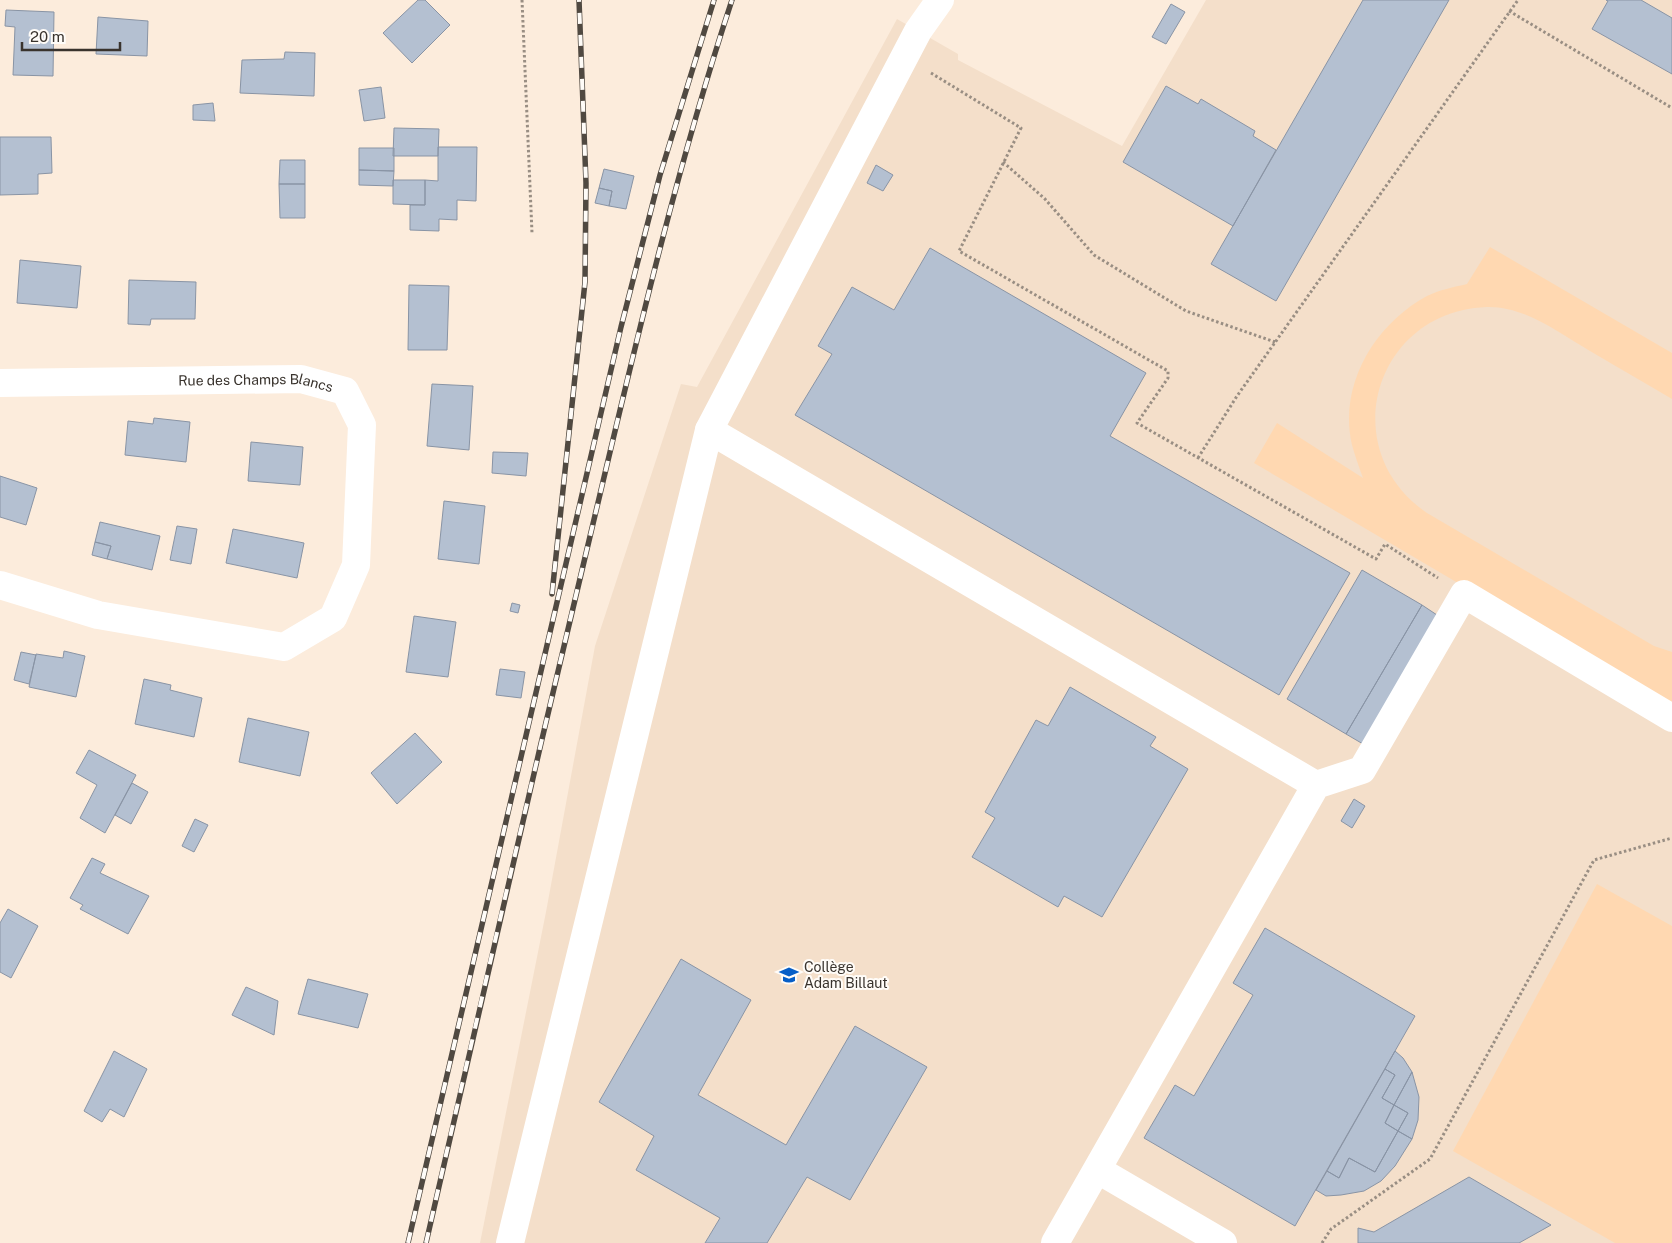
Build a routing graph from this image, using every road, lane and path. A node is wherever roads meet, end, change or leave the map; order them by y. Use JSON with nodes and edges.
{"nodes":[{"id":1,"x":522,"y":0,"type":"edge"},
{"id":2,"x":940,"y":0,"type":"edge"},
{"id":3,"x":1518,"y":0,"type":"edge"},
{"id":4,"x":1509,"y":11,"type":"junction"},
{"id":5,"x":904,"y":58,"type":"junction"},
{"id":6,"x":1672,"y":108,"type":"edge"},
{"id":7,"x":1003,"y":162,"type":"junction"},
{"id":8,"x":532,"y":233,"type":"dead end"},
{"id":9,"x":1275,"y":342,"type":"junction"},
{"id":10,"x":0,"y":383,"type":"edge"},
{"id":11,"x":709,"y":430,"type":"junction"},
{"id":12,"x":1198,"y":458,"type":"junction"},
{"id":13,"x":1412,"y":564,"type":"dead end"},
{"id":14,"x":0,"y":585,"type":"edge"},
{"id":15,"x":1672,"y":718,"type":"edge"},
{"id":16,"x":1316,"y":785,"type":"junction"},
{"id":17,"x":1672,"y":838,"type":"edge"},
{"id":18,"x":1098,"y":1170,"type":"junction"},
{"id":19,"x":510,"y":1243,"type":"edge"},
{"id":20,"x":1056,"y":1243,"type":"edge"},
{"id":21,"x":1224,"y":1243,"type":"edge"},
{"id":22,"x":1322,"y":1243,"type":"edge"}],
"edges":[{"from":1,"to":8,"type":"path"},
{"from":2,"to":5,"type":"street"},
{"from":3,"to":4,"type":"path"},
{"from":4,"to":6,"type":"path"},
{"from":4,"to":9,"type":"path"},
{"from":5,"to":7,"type":"path"},
{"from":5,"to":11,"type":"street"},
{"from":7,"to":9,"type":"path"},
{"from":7,"to":12,"type":"path"},
{"from":9,"to":12,"type":"path"},
{"from":10,"to":14,"type":"street","name":"Rue des Champs Blancs"},
{"from":11,"to":16,"type":"street"},
{"from":11,"to":19,"type":"street"},
{"from":12,"to":13,"type":"path"},
{"from":15,"to":16,"type":"street"},
{"from":16,"to":18,"type":"street"},
{"from":17,"to":22,"type":"path"},
{"from":18,"to":20,"type":"street"},
{"from":18,"to":21,"type":"street"}]}
